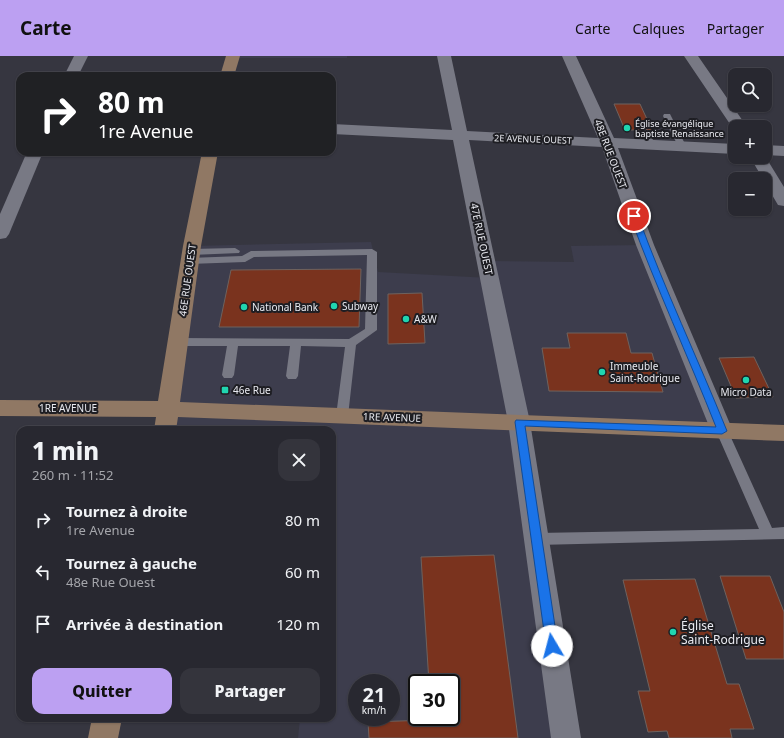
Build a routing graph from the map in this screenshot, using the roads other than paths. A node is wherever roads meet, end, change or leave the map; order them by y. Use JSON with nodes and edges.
{"nodes":[{"id":1,"x":81,"y":56,"type":"edge"},
{"id":2,"x":233,"y":56,"type":"edge"},
{"id":3,"x":444,"y":56,"type":"edge"},
{"id":4,"x":569,"y":56,"type":"edge"},
{"id":5,"x":691,"y":56,"type":"edge"},
{"id":6,"x":73,"y":72,"type":"edge"},
{"id":7,"x":229,"y":72,"type":"edge"},
{"id":8,"x":668,"y":116,"type":"dead end"},
{"id":9,"x":733,"y":120,"type":"edge"},
{"id":10,"x":336,"y":129,"type":"edge"},
{"id":11,"x":460,"y":136,"type":"junction"},
{"id":12,"x":608,"y":142,"type":"junction"},
{"id":13,"x":682,"y":146,"type":"junction"},
{"id":14,"x":728,"y":148,"type":"edge"},
{"id":15,"x":772,"y":150,"type":"edge"},
{"id":16,"x":784,"y":151,"type":"edge"},
{"id":17,"x":33,"y":156,"type":"edge"},
{"id":18,"x":209,"y":156,"type":"edge"},
{"id":19,"x":762,"y":164,"type":"edge"},
{"id":20,"x":784,"y":201,"type":"edge"},
{"id":21,"x":0,"y":234,"type":"edge"},
{"id":22,"x":235,"y":251,"type":"dead end"},
{"id":23,"x":190,"y":256,"type":"junction"},
{"id":24,"x":178,"y":342,"type":"junction"},
{"id":25,"x":233,"y":343,"type":"junction"},
{"id":26,"x":296,"y":343,"type":"junction"},
{"id":27,"x":351,"y":343,"type":"junction"},
{"id":28,"x":228,"y":376,"type":"dead end"},
{"id":29,"x":292,"y":376,"type":"dead end"},
{"id":30,"x":0,"y":408,"type":"edge"},
{"id":31,"x":342,"y":416,"type":"junction"},
{"id":32,"x":167,"y":419,"type":"edge"},
{"id":33,"x":519,"y":422,"type":"junction"},
{"id":34,"x":722,"y":431,"type":"junction"},
{"id":35,"x":784,"y":433,"type":"edge"},
{"id":36,"x":768,"y":534,"type":"junction"},
{"id":37,"x":784,"y":534,"type":"edge"},
{"id":38,"x":536,"y":539,"type":"junction"},
{"id":39,"x":106,"y":722,"type":"edge"},
{"id":40,"x":103,"y":738,"type":"edge"},
{"id":41,"x":566,"y":738,"type":"edge"}],
"edges":[{"from":1,"to":6,"type":"street"},
{"from":2,"to":7,"type":"street"},
{"from":3,"to":11,"type":"street","name":"47E RUE OUEST"},
{"from":4,"to":12,"type":"street","name":"48E RUE OUEST"},
{"from":5,"to":9,"type":"street"},
{"from":8,"to":13,"type":"lane"},
{"from":10,"to":11,"type":"street","name":"2E AVENUE OUEST"},
{"from":11,"to":12,"type":"street","name":"2E AVENUE OUEST"},
{"from":11,"to":33,"type":"street","name":"47E RUE OUEST"},
{"from":12,"to":13,"type":"street","name":"2E AVENUE OUEST"},
{"from":12,"to":34,"type":"street","name":"48E RUE OUEST"},
{"from":13,"to":14,"type":"street","name":"2E AVENUE OUEST"},
{"from":15,"to":16,"type":"street"},
{"from":17,"to":21,"type":"street"},
{"from":18,"to":23,"type":"street","name":"46E RUE OUEST"},
{"from":19,"to":20,"type":"street"},
{"from":22,"to":23,"type":"lane"},
{"from":23,"to":24,"type":"street","name":"46E RUE OUEST"},
{"from":23,"to":27,"type":"lane"},
{"from":24,"to":25,"type":"lane"},
{"from":24,"to":32,"type":"street","name":"46E RUE OUEST"},
{"from":25,"to":26,"type":"lane"},
{"from":25,"to":28,"type":"lane"},
{"from":26,"to":27,"type":"lane"},
{"from":26,"to":29,"type":"lane"},
{"from":27,"to":31,"type":"lane"},
{"from":30,"to":32,"type":"street","name":"1RE AVENUE"},
{"from":31,"to":32,"type":"street","name":"1RE AVENUE"},
{"from":31,"to":33,"type":"street","name":"1RE AVENUE"},
{"from":33,"to":34,"type":"street","name":"1RE AVENUE"},
{"from":33,"to":38,"type":"street","name":"47E RUE OUEST"},
{"from":34,"to":35,"type":"street","name":"1RE AVENUE"},
{"from":34,"to":36,"type":"lane"},
{"from":36,"to":37,"type":"lane"},
{"from":36,"to":38,"type":"lane"},
{"from":38,"to":41,"type":"street","name":"47E RUE OUEST"},
{"from":39,"to":40,"type":"street"}]}
